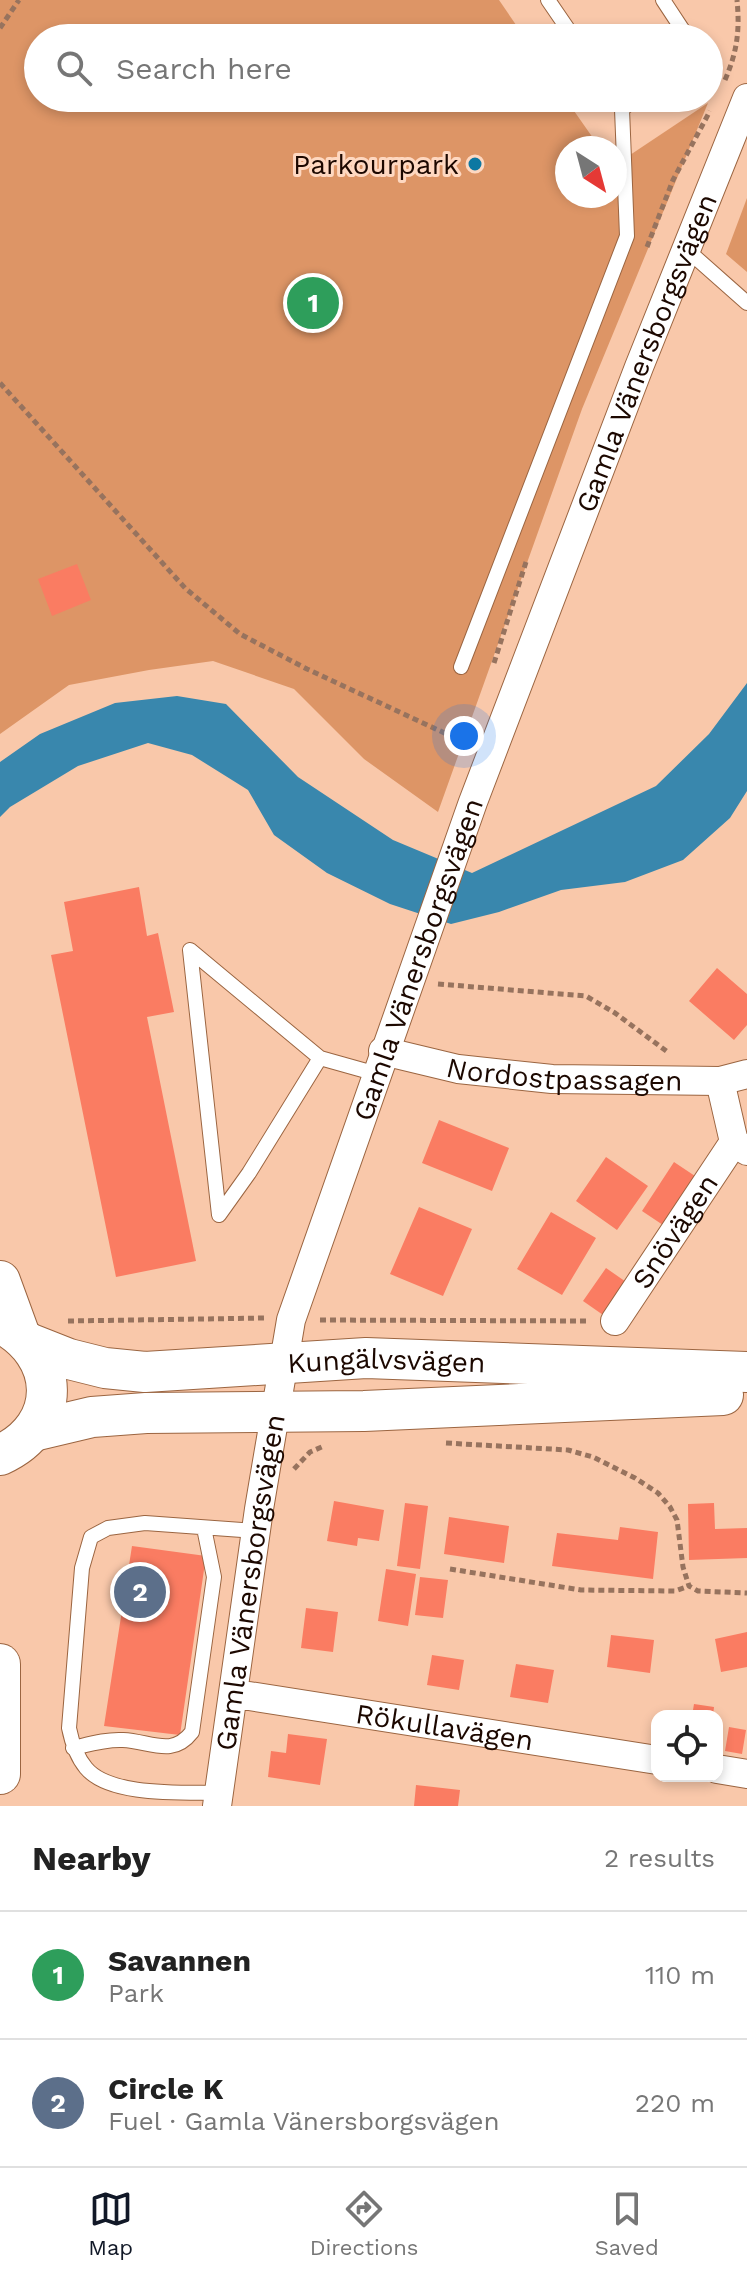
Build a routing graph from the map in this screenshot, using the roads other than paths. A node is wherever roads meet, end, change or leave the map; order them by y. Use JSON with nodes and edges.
{"nodes":[{"id":1,"x":548,"y":0,"type":"edge"},
{"id":2,"x":663,"y":0,"type":"edge"},
{"id":3,"x":564,"y":24,"type":"edge"},
{"id":4,"x":679,"y":24,"type":"edge"},
{"id":5,"x":734,"y":94,"type":"edge"},
{"id":6,"x":619,"y":112,"type":"edge"},
{"id":7,"x":686,"y":249,"type":"junction"},
{"id":8,"x":747,"y":303,"type":"edge"},
{"id":9,"x":461,"y":667,"type":"dead end"},
{"id":10,"x":320,"y":1058,"type":"junction"},
{"id":11,"x":380,"y":1062,"type":"junction"},
{"id":12,"x":724,"y":1078,"type":"edge"},
{"id":13,"x":740,"y":1146,"type":"edge"},
{"id":14,"x":0,"y":1281,"type":"edge"},
{"id":15,"x":615,"y":1321,"type":"dead end"},
{"id":16,"x":17,"y":1333,"type":"edge"},
{"id":17,"x":282,"y":1362,"type":"junction"},
{"id":18,"x":747,"y":1372,"type":"edge"},
{"id":19,"x":747,"y":1394,"type":"edge"},
{"id":20,"x":276,"y":1413,"type":"junction"},
{"id":21,"x":15,"y":1445,"type":"edge"},
{"id":22,"x":0,"y":1489,"type":"edge"},
{"id":23,"x":204,"y":1528,"type":"junction"},
{"id":24,"x":256,"y":1531,"type":"junction"},
{"id":25,"x":0,"y":1664,"type":"edge"},
{"id":26,"x":233,"y":1696,"type":"junction"},
{"id":27,"x":73,"y":1748,"type":"junction"},
{"id":28,"x":651,"y":1759,"type":"edge"},
{"id":29,"x":723,"y":1770,"type":"edge"},
{"id":30,"x":0,"y":1774,"type":"edge"},
{"id":31,"x":747,"y":1774,"type":"edge"},
{"id":32,"x":218,"y":1800,"type":"edge"}],
"edges":[{"from":1,"to":3,"type":"lane"},
{"from":2,"to":4,"type":"lane"},
{"from":5,"to":7,"type":"street","name":"Gamla Vänersborgsvägen"},
{"from":6,"to":9,"type":"lane"},
{"from":7,"to":8,"type":"lane"},
{"from":7,"to":11,"type":"street","name":"Gamla Vänersborgsvägen"},
{"from":10,"to":10,"type":"lane"},
{"from":10,"to":11,"type":"lane"},
{"from":11,"to":12,"type":"street","name":"Nordostpassagen"},
{"from":11,"to":17,"type":"street","name":"Gamla Vänersborgsvägen"},
{"from":12,"to":13,"type":"street","name":"Snövägen"},
{"from":13,"to":15,"type":"street","name":"Snövägen"},
{"from":14,"to":16,"type":"main road"},
{"from":16,"to":17,"type":"main road","name":"Kungälvsvägen"},
{"from":16,"to":21,"type":"main road"},
{"from":17,"to":18,"type":"main road","name":"Kungälvsvägen"},
{"from":17,"to":20,"type":"street","name":"Gamla Vänersborgsvägen"},
{"from":19,"to":20,"type":"main road","name":"Kungälvsvägen"},
{"from":20,"to":21,"type":"main road","name":"Kungälvsvägen"},
{"from":20,"to":24,"type":"street","name":"Gamla Vänersborgsvägen"},
{"from":21,"to":22,"type":"main road"},
{"from":23,"to":24,"type":"lane"},
{"from":23,"to":27,"type":"lane"},
{"from":23,"to":27,"type":"lane"},
{"from":24,"to":26,"type":"street","name":"Gamla Vänersborgsvägen"},
{"from":25,"to":30,"type":"main road"},
{"from":26,"to":28,"type":"street","name":"Rökullavägen"},
{"from":26,"to":32,"type":"street","name":"Gamla Vänersborgsvägen"},
{"from":27,"to":32,"type":"lane"},
{"from":29,"to":31,"type":"street"}]}
